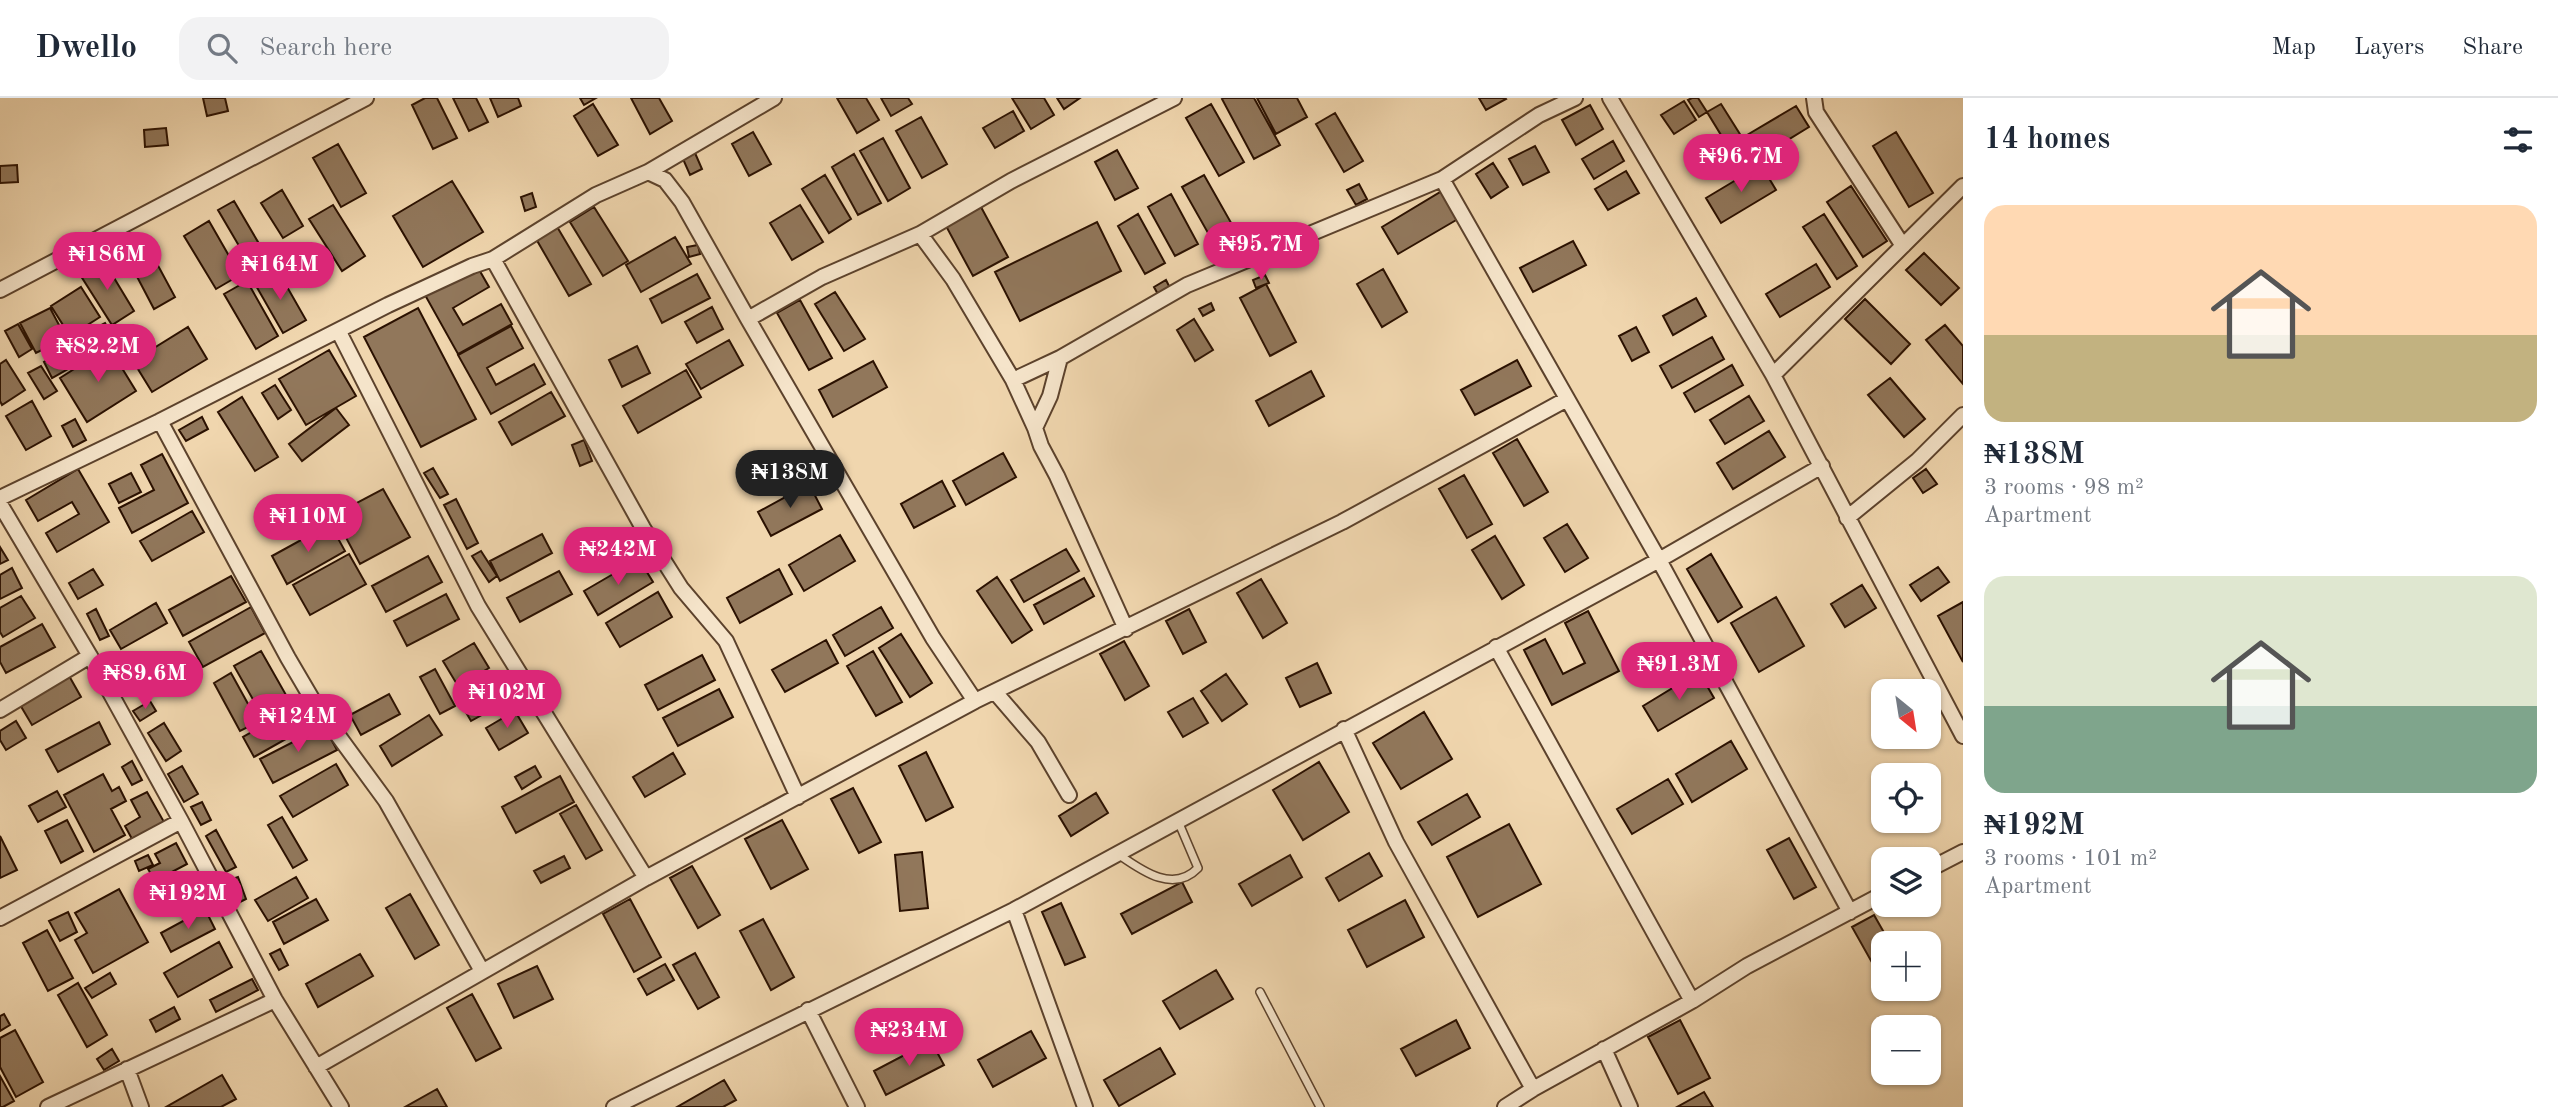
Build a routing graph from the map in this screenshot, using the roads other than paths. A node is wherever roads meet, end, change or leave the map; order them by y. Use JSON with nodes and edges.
{"nodes":[{"id":1,"x":366,"y":98,"type":"edge"},
{"id":2,"x":774,"y":98,"type":"edge"},
{"id":3,"x":1174,"y":98,"type":"edge"},
{"id":4,"x":1575,"y":98,"type":"edge"},
{"id":5,"x":1610,"y":98,"type":"edge"},
{"id":6,"x":1814,"y":98,"type":"edge"},
{"id":7,"x":648,"y":172,"type":"junction"},
{"id":8,"x":1441,"y":179,"type":"junction"},
{"id":9,"x":1963,"y":186,"type":"edge"},
{"id":10,"x":920,"y":234,"type":"junction"},
{"id":11,"x":1903,"y":246,"type":"junction"},
{"id":12,"x":493,"y":260,"type":"junction"},
{"id":13,"x":0,"y":290,"type":"edge"},
{"id":14,"x":748,"y":319,"type":"junction"},
{"id":15,"x":339,"y":332,"type":"junction"},
{"id":16,"x":1060,"y":358,"type":"junction"},
{"id":17,"x":1773,"y":375,"type":"junction"},
{"id":18,"x":1013,"y":380,"type":"junction"},
{"id":19,"x":1567,"y":399,"type":"junction"},
{"id":20,"x":1963,"y":415,"type":"edge"},
{"id":21,"x":160,"y":421,"type":"junction"},
{"id":22,"x":1035,"y":428,"type":"junction"},
{"id":23,"x":1822,"y":466,"type":"junction"},
{"id":24,"x":0,"y":498,"type":"edge"},
{"id":25,"x":0,"y":504,"type":"edge"},
{"id":26,"x":1847,"y":518,"type":"junction"},
{"id":27,"x":1658,"y":560,"type":"junction"},
{"id":28,"x":1126,"y":629,"type":"junction"},
{"id":29,"x":1496,"y":647,"type":"junction"},
{"id":30,"x":90,"y":656,"type":"junction"},
{"id":31,"x":995,"y":692,"type":"junction"},
{"id":32,"x":975,"y":701,"type":"junction"},
{"id":33,"x":0,"y":710,"type":"edge"},
{"id":34,"x":1961,"y":727,"type":"edge"},
{"id":35,"x":1344,"y":729,"type":"junction"},
{"id":36,"x":1069,"y":795,"type":"dead end"},
{"id":37,"x":798,"y":797,"type":"junction"},
{"id":38,"x":1178,"y":820,"type":"junction"},
{"id":39,"x":181,"y":821,"type":"junction"},
{"id":40,"x":1963,"y":852,"type":"edge"},
{"id":41,"x":1117,"y":853,"type":"junction"},
{"id":42,"x":1941,"y":863,"type":"edge"},
{"id":43,"x":646,"y":878,"type":"junction"},
{"id":44,"x":1871,"y":901,"type":"edge"},
{"id":45,"x":1014,"y":910,"type":"junction"},
{"id":46,"x":1850,"y":912,"type":"junction"},
{"id":47,"x":0,"y":918,"type":"edge"},
{"id":48,"x":482,"y":971,"type":"junction"},
{"id":49,"x":1260,"y":992,"type":"dead end"},
{"id":50,"x":275,"y":1000,"type":"junction"},
{"id":51,"x":1692,"y":1001,"type":"junction"},
{"id":52,"x":808,"y":1010,"type":"junction"},
{"id":53,"x":1604,"y":1049,"type":"junction"},
{"id":54,"x":316,"y":1067,"type":"junction"},
{"id":55,"x":127,"y":1069,"type":"junction"},
{"id":56,"x":1533,"y":1089,"type":"junction"},
{"id":57,"x":634,"y":1103,"type":"edge"},
{"id":58,"x":48,"y":1107,"type":"edge"},
{"id":59,"x":141,"y":1107,"type":"edge"},
{"id":60,"x":341,"y":1107,"type":"edge"},
{"id":61,"x":614,"y":1107,"type":"edge"},
{"id":62,"x":857,"y":1107,"type":"edge"},
{"id":63,"x":1086,"y":1107,"type":"edge"},
{"id":64,"x":1320,"y":1107,"type":"edge"},
{"id":65,"x":1505,"y":1107,"type":"edge"},
{"id":66,"x":1630,"y":1107,"type":"edge"}],
"edges":[{"from":1,"to":13,"type":"street"},
{"from":2,"to":7,"type":"street"},
{"from":3,"to":10,"type":"street"},
{"from":4,"to":8,"type":"street"},
{"from":5,"to":17,"type":"street"},
{"from":6,"to":11,"type":"street"},
{"from":7,"to":12,"type":"street"},
{"from":7,"to":14,"type":"street"},
{"from":8,"to":16,"type":"street"},
{"from":8,"to":19,"type":"street"},
{"from":9,"to":11,"type":"street"},
{"from":10,"to":14,"type":"street"},
{"from":10,"to":18,"type":"street"},
{"from":11,"to":17,"type":"street"},
{"from":12,"to":15,"type":"street"},
{"from":12,"to":37,"type":"street"},
{"from":14,"to":32,"type":"street"},
{"from":15,"to":21,"type":"street"},
{"from":15,"to":43,"type":"street"},
{"from":16,"to":18,"type":"street"},
{"from":16,"to":22,"type":"street"},
{"from":17,"to":23,"type":"street"},
{"from":18,"to":22,"type":"street"},
{"from":19,"to":27,"type":"street"},
{"from":19,"to":28,"type":"street"},
{"from":20,"to":26,"type":"street"},
{"from":21,"to":24,"type":"street"},
{"from":21,"to":48,"type":"street"},
{"from":22,"to":28,"type":"street"},
{"from":23,"to":26,"type":"street"},
{"from":23,"to":27,"type":"street"},
{"from":25,"to":30,"type":"street"},
{"from":26,"to":34,"type":"street"},
{"from":27,"to":29,"type":"street"},
{"from":27,"to":46,"type":"street"},
{"from":28,"to":31,"type":"street"},
{"from":29,"to":35,"type":"street"},
{"from":29,"to":51,"type":"street"},
{"from":30,"to":33,"type":"street"},
{"from":30,"to":39,"type":"street"},
{"from":31,"to":32,"type":"street"},
{"from":31,"to":36,"type":"street"},
{"from":32,"to":37,"type":"street"},
{"from":35,"to":38,"type":"street"},
{"from":35,"to":56,"type":"street"},
{"from":37,"to":43,"type":"street"},
{"from":38,"to":41,"type":"street"},
{"from":38,"to":41,"type":"lane"},
{"from":39,"to":47,"type":"street"},
{"from":39,"to":50,"type":"street"},
{"from":40,"to":42,"type":"street"},
{"from":41,"to":45,"type":"street"},
{"from":43,"to":48,"type":"street"},
{"from":44,"to":46,"type":"street"},
{"from":45,"to":52,"type":"street"},
{"from":45,"to":63,"type":"street"},
{"from":46,"to":51,"type":"street"},
{"from":48,"to":54,"type":"street"},
{"from":49,"to":64,"type":"lane"},
{"from":50,"to":54,"type":"street"},
{"from":50,"to":55,"type":"street"},
{"from":51,"to":53,"type":"street"},
{"from":52,"to":57,"type":"street"},
{"from":52,"to":62,"type":"street"},
{"from":53,"to":56,"type":"street"},
{"from":53,"to":66,"type":"street"},
{"from":54,"to":60,"type":"street"},
{"from":55,"to":58,"type":"street"},
{"from":55,"to":59,"type":"street"},
{"from":56,"to":65,"type":"street"},
{"from":57,"to":61,"type":"street"}]}
